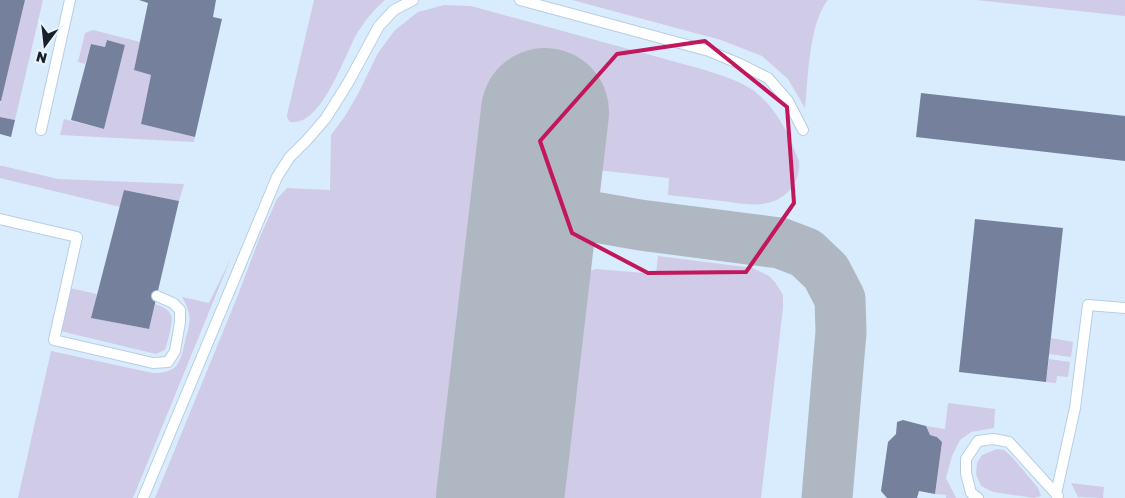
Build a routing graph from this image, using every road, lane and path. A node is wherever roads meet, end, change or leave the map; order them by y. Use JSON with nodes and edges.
{"nodes":[{"id":1,"x":70,"y":0,"type":"edge"},
{"id":2,"x":413,"y":0,"type":"edge"},
{"id":3,"x":520,"y":0,"type":"edge"},
{"id":4,"x":41,"y":130,"type":"dead end"},
{"id":5,"x":803,"y":130,"type":"dead end"},
{"id":6,"x":0,"y":219,"type":"edge"},
{"id":7,"x":157,"y":296,"type":"dead end"},
{"id":8,"x":1125,"y":308,"type":"edge"},
{"id":9,"x":1058,"y":496,"type":"edge"},
{"id":10,"x":144,"y":498,"type":"edge"},
{"id":11,"x":978,"y":498,"type":"edge"}],
"edges":[{"from":1,"to":4,"type":"lane"},
{"from":2,"to":10,"type":"lane"},
{"from":3,"to":5,"type":"lane"},
{"from":6,"to":7,"type":"lane"},
{"from":8,"to":9,"type":"lane"},
{"from":9,"to":11,"type":"lane"}]}
